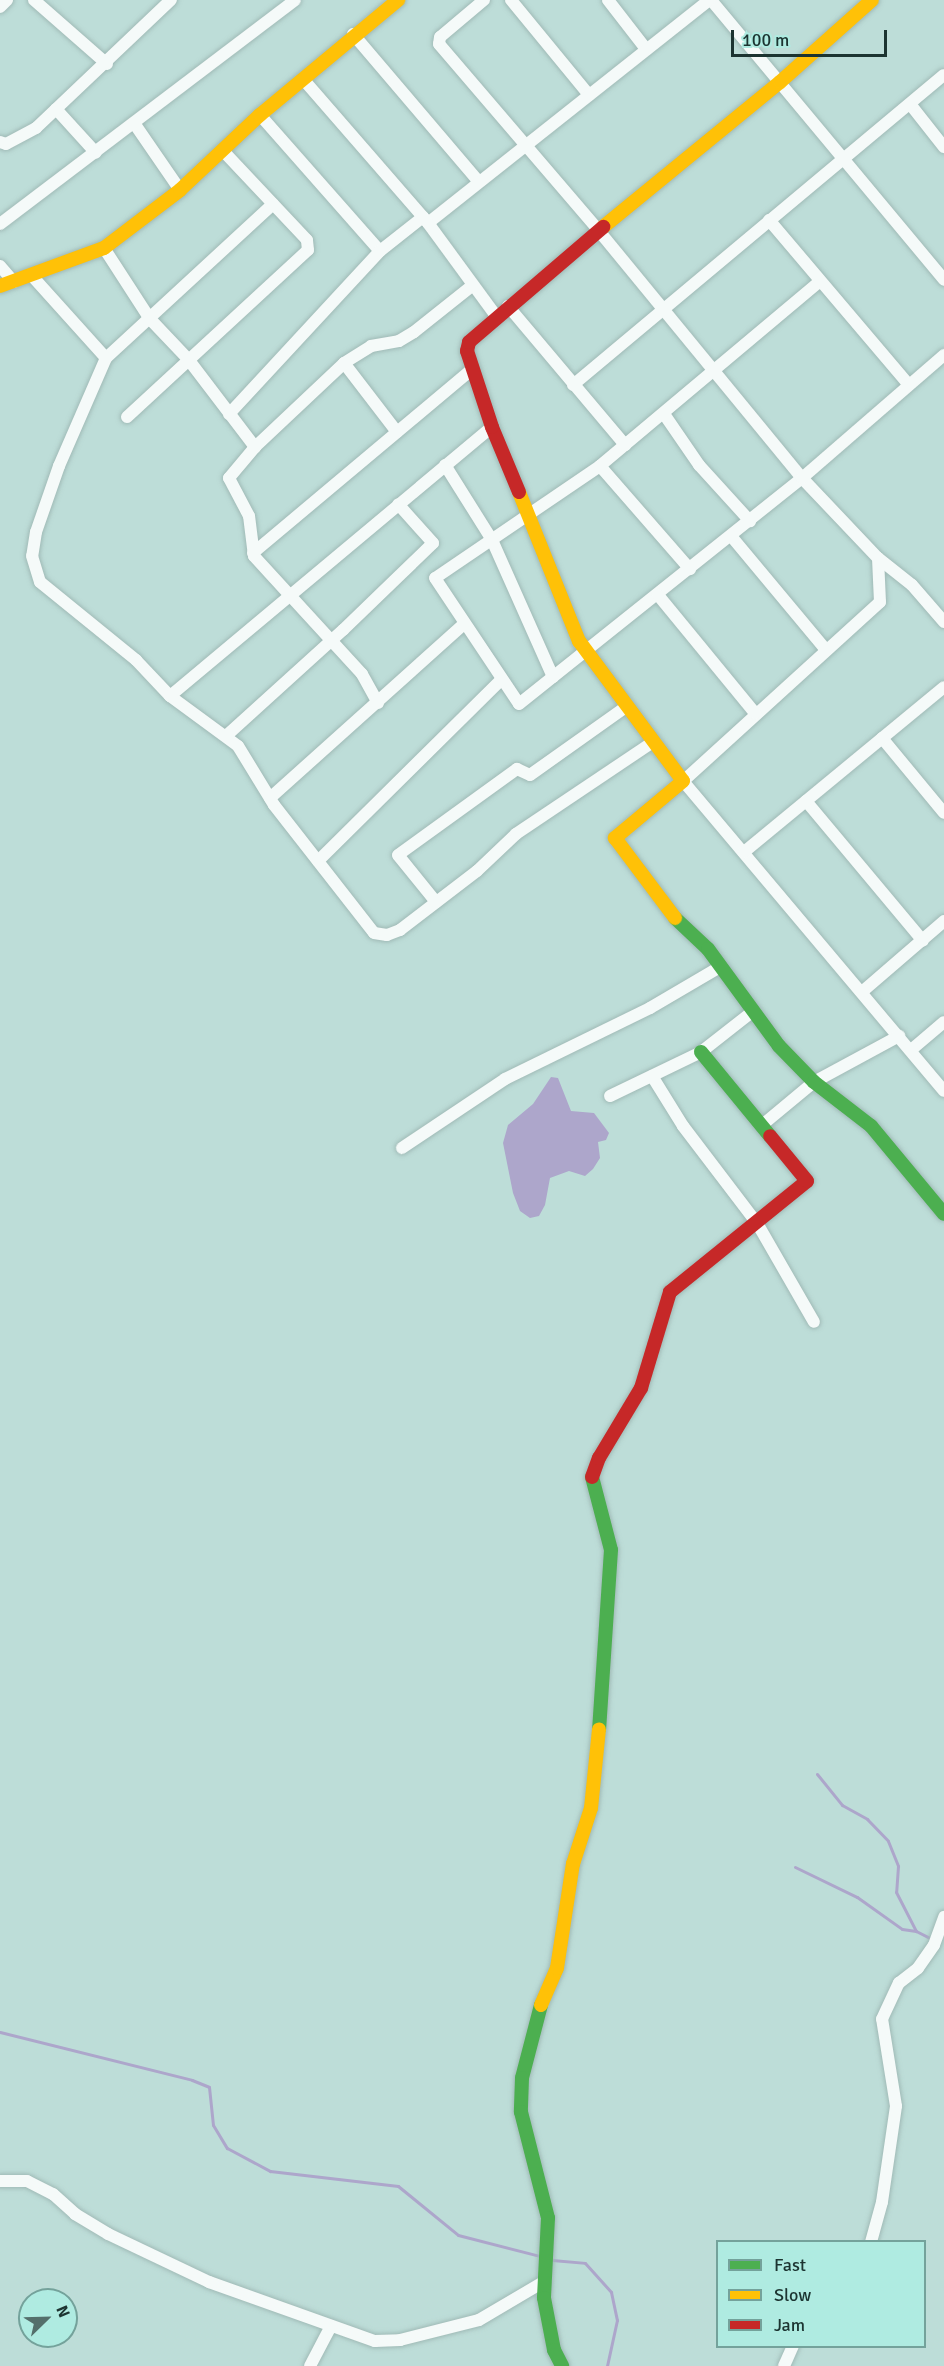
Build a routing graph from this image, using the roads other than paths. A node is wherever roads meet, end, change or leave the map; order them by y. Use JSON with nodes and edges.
{"nodes":[{"id":1,"x":7,"y":0,"type":"edge"},
{"id":2,"x":34,"y":0,"type":"edge"},
{"id":3,"x":171,"y":0,"type":"edge"},
{"id":4,"x":295,"y":0,"type":"edge"},
{"id":5,"x":398,"y":0,"type":"edge"},
{"id":6,"x":484,"y":0,"type":"edge"},
{"id":7,"x":511,"y":0,"type":"edge"},
{"id":8,"x":608,"y":0,"type":"edge"},
{"id":9,"x":710,"y":0,"type":"edge"},
{"id":10,"x":872,"y":0,"type":"edge"},
{"id":11,"x":0,"y":7,"type":"edge"},
{"id":12,"x":353,"y":34,"type":"junction"},
{"id":13,"x":646,"y":49,"type":"junction"},
{"id":14,"x":107,"y":64,"type":"junction"},
{"id":15,"x":944,"y":75,"type":"edge"},
{"id":16,"x":303,"y":79,"type":"junction"},
{"id":17,"x":780,"y":82,"type":"junction"},
{"id":18,"x":589,"y":95,"type":"junction"},
{"id":19,"x":910,"y":104,"type":"junction"},
{"id":20,"x":56,"y":109,"type":"junction"},
{"id":21,"x":260,"y":115,"type":"junction"},
{"id":22,"x":134,"y":123,"type":"junction"},
{"id":23,"x":0,"y":142,"type":"edge"},
{"id":24,"x":944,"y":147,"type":"edge"},
{"id":25,"x":528,"y":148,"type":"junction"},
{"id":26,"x":224,"y":152,"type":"junction"},
{"id":27,"x":96,"y":153,"type":"junction"},
{"id":28,"x":843,"y":158,"type":"junction"},
{"id":29,"x":478,"y":181,"type":"junction"},
{"id":30,"x":180,"y":190,"type":"junction"},
{"id":31,"x":273,"y":204,"type":"junction"},
{"id":32,"x":426,"y":220,"type":"junction"},
{"id":33,"x":770,"y":220,"type":"junction"},
{"id":34,"x":0,"y":224,"type":"edge"},
{"id":35,"x":599,"y":231,"type":"junction"},
{"id":36,"x":104,"y":248,"type":"junction"},
{"id":37,"x":380,"y":251,"type":"junction"},
{"id":38,"x":0,"y":266,"type":"edge"},
{"id":39,"x":33,"y":277,"type":"junction"},
{"id":40,"x":944,"y":280,"type":"edge"},
{"id":41,"x":819,"y":282,"type":"junction"},
{"id":42,"x":7,"y":284,"type":"edge"},
{"id":43,"x":473,"y":285,"type":"junction"},
{"id":44,"x":508,"y":306,"type":"junction"},
{"id":45,"x":662,"y":310,"type":"junction"},
{"id":46,"x":496,"y":316,"type":"junction"},
{"id":47,"x":150,"y":319,"type":"junction"},
{"id":48,"x":944,"y":355,"type":"edge"},
{"id":49,"x":106,"y":358,"type":"junction"},
{"id":50,"x":188,"y":359,"type":"junction"},
{"id":51,"x":344,"y":363,"type":"junction"},
{"id":52,"x":470,"y":371,"type":"junction"},
{"id":53,"x":714,"y":372,"type":"junction"},
{"id":54,"x":573,"y":385,"type":"junction"},
{"id":55,"x":909,"y":385,"type":"junction"},
{"id":56,"x":229,"y":414,"type":"junction"},
{"id":57,"x":664,"y":414,"type":"junction"},
{"id":58,"x":127,"y":417,"type":"dead end"},
{"id":59,"x":492,"y":427,"type":"junction"},
{"id":60,"x":397,"y":432,"type":"junction"},
{"id":61,"x":625,"y":445,"type":"junction"},
{"id":62,"x":255,"y":447,"type":"junction"},
{"id":63,"x":446,"y":465,"type":"junction"},
{"id":64,"x":600,"y":466,"type":"junction"},
{"id":65,"x":802,"y":478,"type":"junction"},
{"id":66,"x":398,"y":504,"type":"junction"},
{"id":67,"x":530,"y":513,"type":"junction"},
{"id":68,"x":750,"y":521,"type":"junction"},
{"id":69,"x":731,"y":536,"type":"junction"},
{"id":70,"x":492,"y":540,"type":"junction"},
{"id":71,"x":253,"y":553,"type":"junction"},
{"id":72,"x":878,"y":558,"type":"junction"},
{"id":73,"x":690,"y":569,"type":"junction"},
{"id":74,"x":293,"y":595,"type":"junction"},
{"id":75,"x":658,"y":595,"type":"junction"},
{"id":76,"x":944,"y":622,"type":"edge"},
{"id":77,"x":463,"y":625,"type":"junction"},
{"id":78,"x":333,"y":640,"type":"junction"},
{"id":79,"x":826,"y":650,"type":"junction"},
{"id":80,"x":587,"y":653,"type":"junction"},
{"id":81,"x":553,"y":677,"type":"junction"},
{"id":82,"x":501,"y":680,"type":"junction"},
{"id":83,"x":944,"y":687,"type":"edge"},
{"id":84,"x":170,"y":696,"type":"junction"},
{"id":85,"x":378,"y":703,"type":"junction"},
{"id":86,"x":627,"y":706,"type":"junction"},
{"id":87,"x":755,"y":713,"type":"junction"},
{"id":88,"x":226,"y":736,"type":"junction"},
{"id":89,"x":882,"y":738,"type":"junction"},
{"id":90,"x":653,"y":742,"type":"junction"},
{"id":91,"x":683,"y":781,"type":"junction"},
{"id":92,"x":270,"y":798,"type":"junction"},
{"id":93,"x":806,"y":801,"type":"junction"},
{"id":94,"x":944,"y":813,"type":"edge"},
{"id":95,"x":744,"y":852,"type":"junction"},
{"id":96,"x":318,"y":861,"type":"junction"},
{"id":97,"x":436,"y":902,"type":"junction"},
{"id":98,"x":944,"y":921,"type":"edge"},
{"id":99,"x":923,"y":941,"type":"junction"},
{"id":100,"x":720,"y":967,"type":"junction"},
{"id":101,"x":863,"y":991,"type":"junction"},
{"id":102,"x":752,"y":1012,"type":"junction"},
{"id":103,"x":944,"y":1022,"type":"edge"},
{"id":104,"x":899,"y":1036,"type":"junction"},
{"id":105,"x":911,"y":1050,"type":"junction"},
{"id":106,"x":701,"y":1052,"type":"junction"},
{"id":107,"x":652,"y":1076,"type":"junction"},
{"id":108,"x":814,"y":1082,"type":"junction"},
{"id":109,"x":944,"y":1091,"type":"edge"},
{"id":110,"x":610,"y":1096,"type":"dead end"},
{"id":111,"x":761,"y":1126,"type":"junction"},
{"id":112,"x":402,"y":1148,"type":"dead end"},
{"id":113,"x":944,"y":1214,"type":"edge"},
{"id":114,"x":757,"y":1222,"type":"junction"},
{"id":115,"x":814,"y":1322,"type":"dead end"},
{"id":116,"x":944,"y":1917,"type":"edge"},
{"id":117,"x":0,"y":2181,"type":"edge"},
{"id":118,"x":871,"y":2240,"type":"edge"},
{"id":119,"x":545,"y":2281,"type":"junction"},
{"id":120,"x":331,"y":2326,"type":"junction"},
{"id":121,"x":792,"y":2348,"type":"edge"},
{"id":122,"x":310,"y":2366,"type":"edge"},
{"id":123,"x":562,"y":2366,"type":"edge"},
{"id":124,"x":784,"y":2366,"type":"edge"}],
"edges":[{"from":1,"to":11,"type":"street"},
{"from":2,"to":14,"type":"street"},
{"from":3,"to":14,"type":"street"},
{"from":4,"to":22,"type":"street"},
{"from":5,"to":12,"type":"street"},
{"from":6,"to":25,"type":"street"},
{"from":7,"to":18,"type":"street"},
{"from":8,"to":13,"type":"street"},
{"from":9,"to":13,"type":"street"},
{"from":9,"to":17,"type":"street"},
{"from":10,"to":17,"type":"street"},
{"from":12,"to":16,"type":"street"},
{"from":12,"to":29,"type":"street"},
{"from":13,"to":18,"type":"street"},
{"from":14,"to":20,"type":"street"},
{"from":15,"to":19,"type":"street"},
{"from":16,"to":21,"type":"street"},
{"from":16,"to":32,"type":"street"},
{"from":17,"to":28,"type":"street"},
{"from":17,"to":35,"type":"street"},
{"from":18,"to":25,"type":"street"},
{"from":19,"to":24,"type":"street"},
{"from":19,"to":28,"type":"street"},
{"from":20,"to":23,"type":"street"},
{"from":20,"to":27,"type":"street"},
{"from":21,"to":26,"type":"street"},
{"from":21,"to":37,"type":"street"},
{"from":22,"to":27,"type":"street"},
{"from":22,"to":30,"type":"street"},
{"from":25,"to":29,"type":"street"},
{"from":25,"to":35,"type":"street"},
{"from":26,"to":30,"type":"street"},
{"from":26,"to":31,"type":"street"},
{"from":27,"to":34,"type":"street"},
{"from":28,"to":33,"type":"street"},
{"from":28,"to":40,"type":"street"},
{"from":29,"to":32,"type":"street"},
{"from":30,"to":36,"type":"street"},
{"from":31,"to":47,"type":"street"},
{"from":31,"to":50,"type":"street"},
{"from":32,"to":37,"type":"street"},
{"from":32,"to":43,"type":"street"},
{"from":33,"to":41,"type":"street"},
{"from":33,"to":45,"type":"street"},
{"from":35,"to":44,"type":"street"},
{"from":35,"to":45,"type":"street"},
{"from":36,"to":39,"type":"street"},
{"from":36,"to":47,"type":"street"},
{"from":37,"to":56,"type":"street"},
{"from":38,"to":42,"type":"street"},
{"from":39,"to":42,"type":"street"},
{"from":39,"to":49,"type":"street"},
{"from":41,"to":53,"type":"street"},
{"from":41,"to":55,"type":"street"},
{"from":43,"to":46,"type":"street"},
{"from":43,"to":51,"type":"street"},
{"from":44,"to":46,"type":"street"},
{"from":44,"to":54,"type":"street"},
{"from":45,"to":53,"type":"street"},
{"from":45,"to":54,"type":"street"},
{"from":46,"to":52,"type":"street"},
{"from":47,"to":49,"type":"street"},
{"from":47,"to":50,"type":"street"},
{"from":48,"to":55,"type":"street"},
{"from":49,"to":84,"type":"street"},
{"from":50,"to":56,"type":"street"},
{"from":50,"to":58,"type":"street"},
{"from":51,"to":60,"type":"street"},
{"from":51,"to":62,"type":"street"},
{"from":52,"to":59,"type":"street"},
{"from":52,"to":60,"type":"street"},
{"from":53,"to":57,"type":"street"},
{"from":53,"to":65,"type":"street"},
{"from":54,"to":61,"type":"street"},
{"from":55,"to":65,"type":"street"},
{"from":56,"to":62,"type":"street"},
{"from":57,"to":61,"type":"street"},
{"from":57,"to":68,"type":"street"},
{"from":59,"to":63,"type":"street"},
{"from":59,"to":67,"type":"street"},
{"from":60,"to":71,"type":"street"},
{"from":61,"to":64,"type":"street"},
{"from":62,"to":71,"type":"street"},
{"from":63,"to":66,"type":"street"},
{"from":63,"to":70,"type":"street"},
{"from":64,"to":67,"type":"street"},
{"from":64,"to":73,"type":"street"},
{"from":65,"to":68,"type":"street"},
{"from":65,"to":72,"type":"street"},
{"from":66,"to":74,"type":"street"},
{"from":66,"to":78,"type":"street"},
{"from":67,"to":70,"type":"street"},
{"from":67,"to":80,"type":"street"},
{"from":68,"to":69,"type":"street"},
{"from":69,"to":73,"type":"street"},
{"from":69,"to":79,"type":"street"},
{"from":70,"to":77,"type":"street"},
{"from":70,"to":81,"type":"street"},
{"from":71,"to":74,"type":"street"},
{"from":72,"to":76,"type":"street"},
{"from":72,"to":79,"type":"street"},
{"from":73,"to":75,"type":"street"},
{"from":74,"to":78,"type":"street"},
{"from":74,"to":84,"type":"street"},
{"from":75,"to":80,"type":"street"},
{"from":75,"to":87,"type":"street"},
{"from":77,"to":82,"type":"street"},
{"from":77,"to":85,"type":"street"},
{"from":78,"to":85,"type":"street"},
{"from":78,"to":88,"type":"street"},
{"from":79,"to":87,"type":"street"},
{"from":80,"to":81,"type":"street"},
{"from":80,"to":86,"type":"street"},
{"from":81,"to":82,"type":"street"},
{"from":82,"to":96,"type":"street"},
{"from":83,"to":89,"type":"street"},
{"from":84,"to":88,"type":"street"},
{"from":85,"to":92,"type":"street"},
{"from":86,"to":90,"type":"street"},
{"from":86,"to":97,"type":"street"},
{"from":87,"to":91,"type":"street"},
{"from":88,"to":92,"type":"street"},
{"from":89,"to":93,"type":"street"},
{"from":89,"to":94,"type":"street"},
{"from":90,"to":91,"type":"street"},
{"from":90,"to":97,"type":"street"},
{"from":91,"to":95,"type":"street"},
{"from":91,"to":100,"type":"street"},
{"from":92,"to":96,"type":"street"},
{"from":93,"to":95,"type":"street"},
{"from":93,"to":99,"type":"street"},
{"from":95,"to":101,"type":"street"},
{"from":96,"to":97,"type":"street"},
{"from":98,"to":99,"type":"street"},
{"from":99,"to":101,"type":"street"},
{"from":100,"to":102,"type":"street"},
{"from":100,"to":112,"type":"street"},
{"from":101,"to":104,"type":"street"},
{"from":102,"to":106,"type":"street"},
{"from":102,"to":108,"type":"street"},
{"from":103,"to":105,"type":"street"},
{"from":104,"to":105,"type":"street"},
{"from":104,"to":108,"type":"street"},
{"from":105,"to":109,"type":"street"},
{"from":106,"to":107,"type":"street"},
{"from":106,"to":111,"type":"street"},
{"from":107,"to":110,"type":"street"},
{"from":107,"to":114,"type":"street"},
{"from":108,"to":111,"type":"street"},
{"from":108,"to":113,"type":"street"},
{"from":111,"to":114,"type":"street"},
{"from":114,"to":115,"type":"street"},
{"from":114,"to":119,"type":"street"},
{"from":116,"to":118,"type":"street"},
{"from":117,"to":120,"type":"street"},
{"from":119,"to":120,"type":"street"},
{"from":119,"to":123,"type":"street"},
{"from":120,"to":122,"type":"street"},
{"from":121,"to":124,"type":"street"}]}
